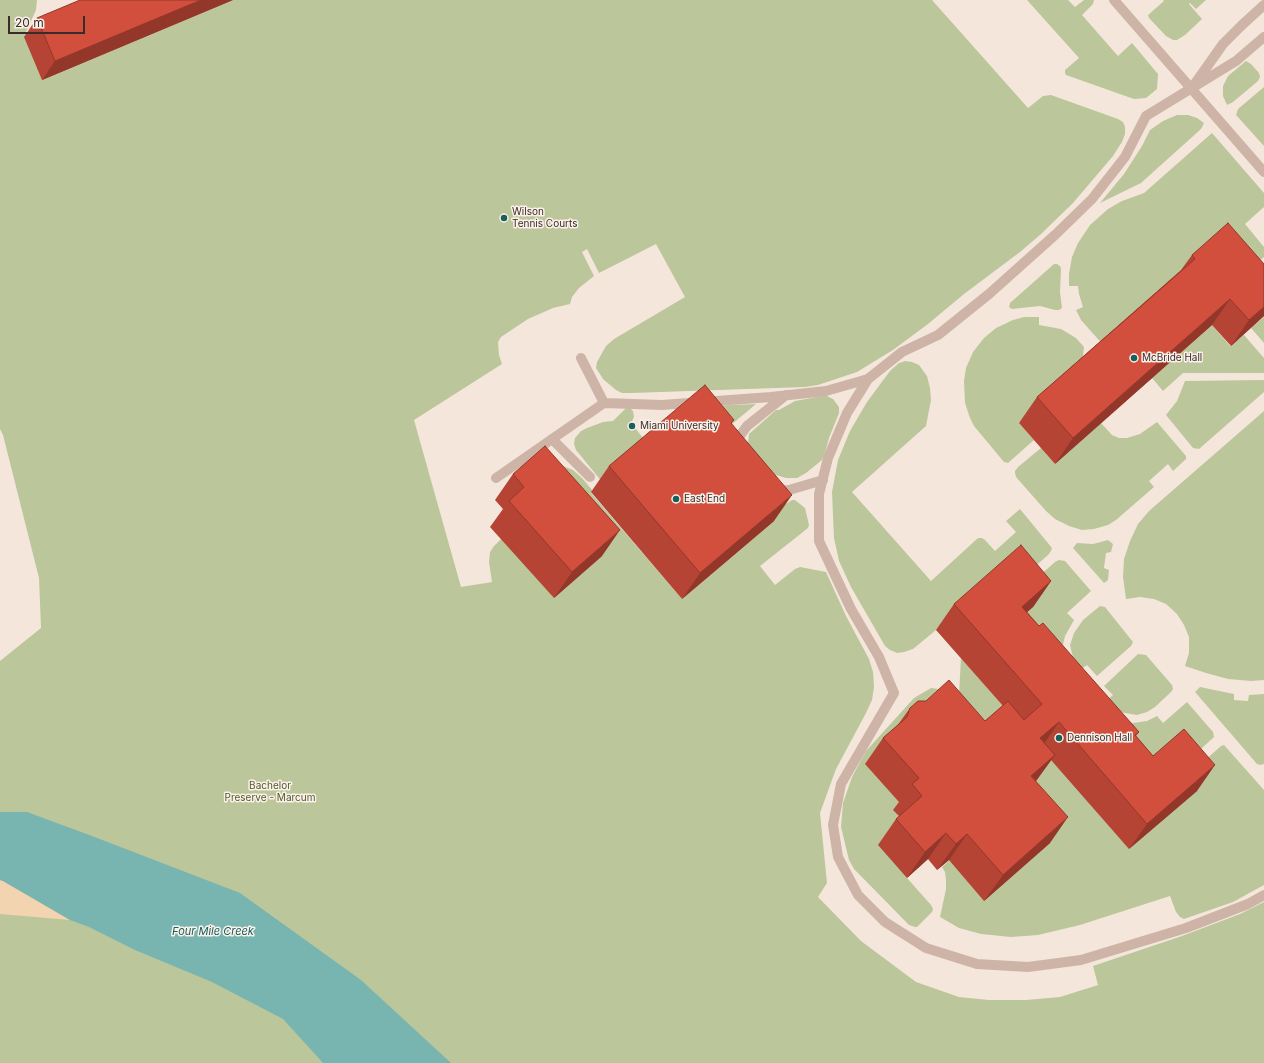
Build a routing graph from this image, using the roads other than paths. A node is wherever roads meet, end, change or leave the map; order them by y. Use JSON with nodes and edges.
{"nodes":[{"id":1,"x":1114,"y":0,"type":"edge"},
{"id":2,"x":1264,"y":5,"type":"edge"},
{"id":3,"x":1264,"y":36,"type":"edge"},
{"id":4,"x":1192,"y":88,"type":"junction"},
{"id":5,"x":1264,"y":172,"type":"edge"},
{"id":6,"x":581,"y":358,"type":"dead end"},
{"id":7,"x":868,"y":379,"type":"junction"},
{"id":8,"x":786,"y":395,"type":"junction"},
{"id":9,"x":604,"y":403,"type":"junction"},
{"id":10,"x":552,"y":439,"type":"junction"},
{"id":11,"x":740,"y":457,"type":"edge"},
{"id":12,"x":590,"y":477,"type":"dead end"},
{"id":13,"x":496,"y":478,"type":"dead end"},
{"id":14,"x":823,"y":480,"type":"junction"},
{"id":15,"x":768,"y":488,"type":"edge"},
{"id":16,"x":1264,"y":895,"type":"edge"}],
"edges":[{"from":1,"to":4,"type":"street"},
{"from":2,"to":4,"type":"street"},
{"from":3,"to":4,"type":"street"},
{"from":4,"to":5,"type":"street"},
{"from":4,"to":7,"type":"street"},
{"from":6,"to":9,"type":"street"},
{"from":7,"to":8,"type":"street"},
{"from":7,"to":14,"type":"street"},
{"from":8,"to":9,"type":"street"},
{"from":8,"to":11,"type":"street"},
{"from":9,"to":10,"type":"street"},
{"from":10,"to":12,"type":"street"},
{"from":10,"to":13,"type":"street"},
{"from":14,"to":15,"type":"street"},
{"from":14,"to":16,"type":"street"}]}
